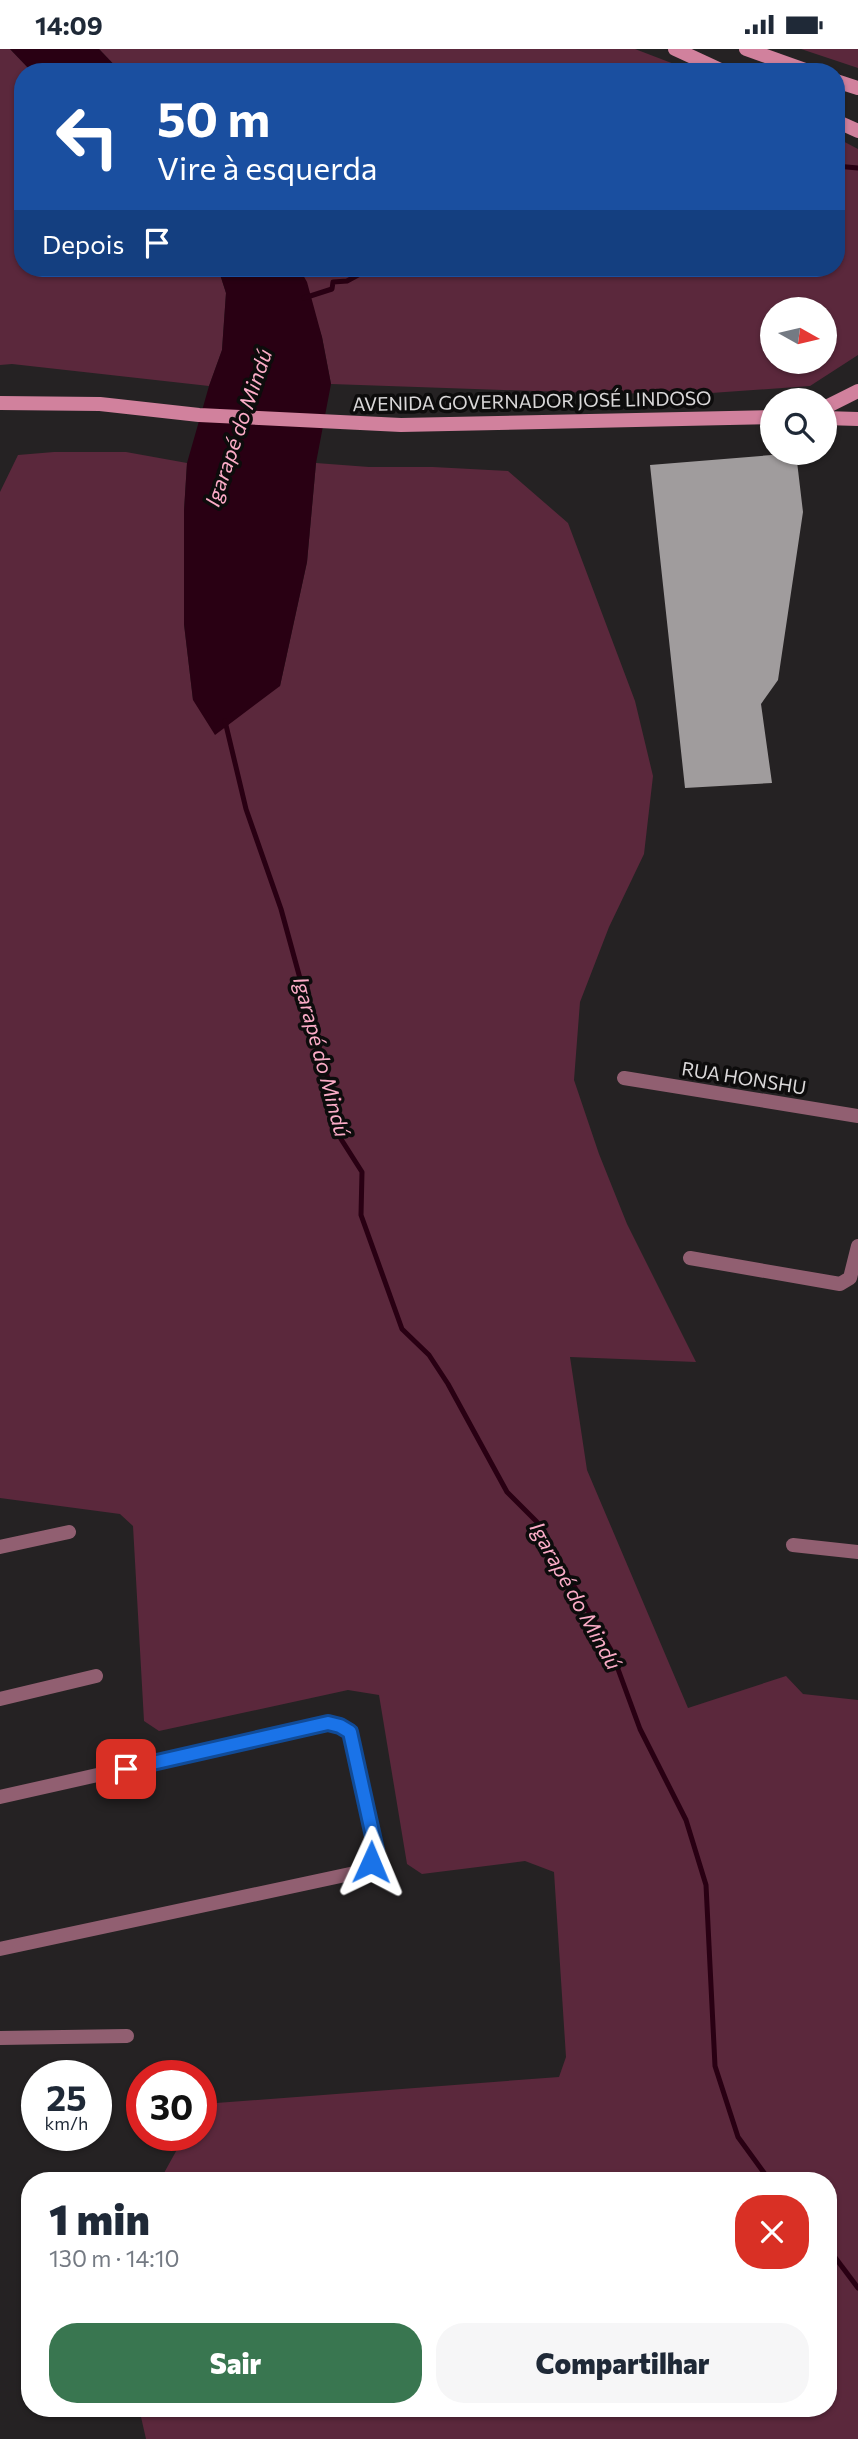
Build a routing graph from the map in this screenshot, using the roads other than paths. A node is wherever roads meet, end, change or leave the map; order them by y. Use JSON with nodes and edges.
{"nodes":[{"id":1,"x":675,"y":49,"type":"edge"},
{"id":2,"x":746,"y":49,"type":"edge"},
{"id":3,"x":705,"y":63,"type":"edge"},
{"id":4,"x":786,"y":63,"type":"edge"},
{"id":5,"x":858,"y":391,"type":"edge"},
{"id":6,"x":837,"y":402,"type":"edge"},
{"id":7,"x":0,"y":403,"type":"edge"},
{"id":8,"x":760,"y":417,"type":"edge"},
{"id":9,"x":837,"y":418,"type":"edge"},
{"id":10,"x":858,"y":419,"type":"edge"},
{"id":11,"x":624,"y":1078,"type":"dead end"},
{"id":12,"x":858,"y":1116,"type":"edge"},
{"id":13,"x":858,"y":1246,"type":"edge"},
{"id":14,"x":690,"y":1258,"type":"dead end"},
{"id":15,"x":69,"y":1532,"type":"dead end"},
{"id":16,"x":793,"y":1545,"type":"dead end"},
{"id":17,"x":0,"y":1547,"type":"edge"},
{"id":18,"x":858,"y":1552,"type":"edge"},
{"id":19,"x":96,"y":1676,"type":"dead end"},
{"id":20,"x":0,"y":1699,"type":"edge"},
{"id":21,"x":0,"y":1797,"type":"edge"},
{"id":22,"x":0,"y":1949,"type":"edge"},
{"id":23,"x":128,"y":2036,"type":"dead end"},
{"id":24,"x":0,"y":2038,"type":"edge"}],
"edges":[{"from":1,"to":3,"type":"main road"},
{"from":2,"to":4,"type":"main road"},
{"from":5,"to":6,"type":"main road"},
{"from":7,"to":8,"type":"main road","name":"AVENIDA GOVERNADOR JOSÉ LINDOSO"},
{"from":9,"to":10,"type":"main road"},
{"from":11,"to":12,"type":"street","name":"RUA HONSHU"},
{"from":13,"to":14,"type":"street"},
{"from":15,"to":17,"type":"street"},
{"from":16,"to":18,"type":"street"},
{"from":19,"to":20,"type":"street"},
{"from":21,"to":22,"type":"street"},
{"from":23,"to":24,"type":"street"}]}
